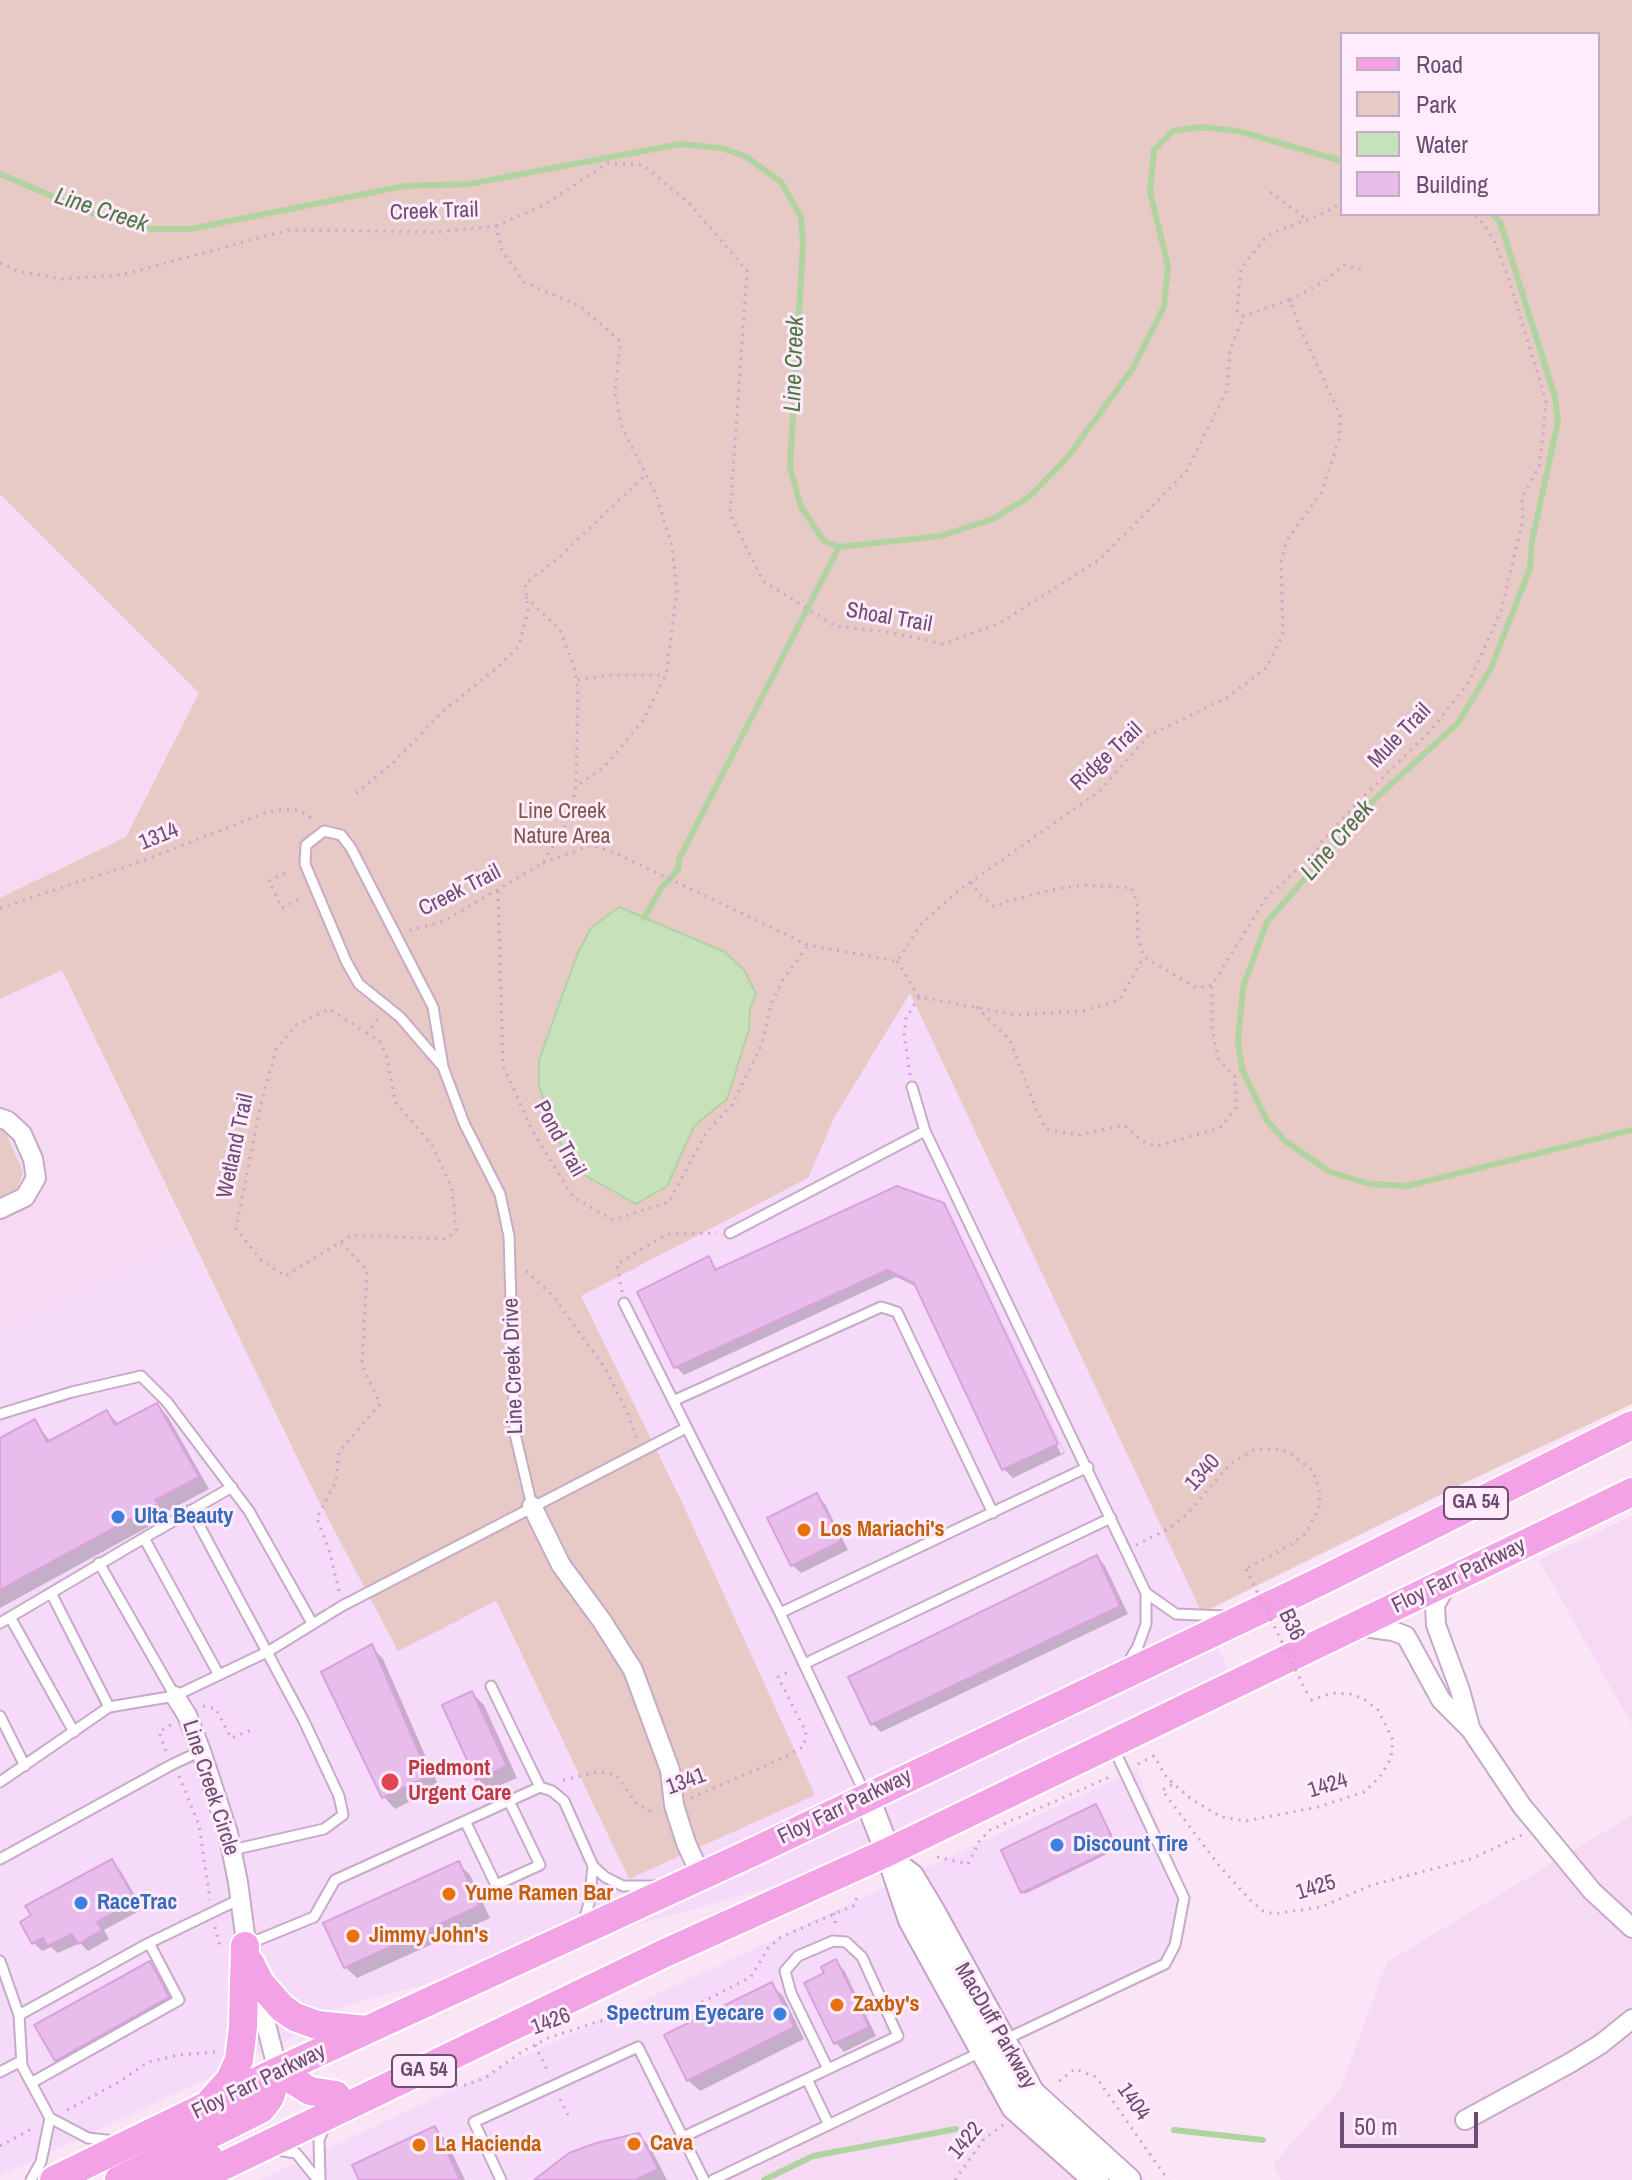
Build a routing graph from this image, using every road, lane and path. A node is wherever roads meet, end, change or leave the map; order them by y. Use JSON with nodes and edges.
{"nodes":[{"id":1,"x":1270,"y":192,"type":"dead end"},
{"id":2,"x":1340,"y":203,"type":"edge"},
{"id":3,"x":1475,"y":216,"type":"edge"},
{"id":4,"x":1307,"y":220,"type":"junction"},
{"id":5,"x":496,"y":226,"type":"junction"},
{"id":6,"x":0,"y":263,"type":"edge"},
{"id":7,"x":1362,"y":270,"type":"dead end"},
{"id":8,"x":1290,"y":300,"type":"junction"},
{"id":9,"x":1244,"y":316,"type":"junction"},
{"id":10,"x":647,"y":474,"type":"junction"},
{"id":11,"x":526,"y":597,"type":"junction"},
{"id":12,"x":666,"y":675,"type":"junction"},
{"id":13,"x":577,"y":680,"type":"junction"},
{"id":14,"x":576,"y":786,"type":"junction"},
{"id":15,"x":356,"y":793,"type":"dead end"},
{"id":16,"x":324,"y":831,"type":"junction"},
{"id":17,"x":543,"y":863,"type":"junction"},
{"id":18,"x":285,"y":873,"type":"dead end"},
{"id":19,"x":971,"y":882,"type":"junction"},
{"id":20,"x":498,"y":891,"type":"junction"},
{"id":21,"x":299,"y":899,"type":"dead end"},
{"id":22,"x":0,"y":908,"type":"edge"},
{"id":23,"x":396,"y":933,"type":"junction"},
{"id":24,"x":808,"y":945,"type":"junction"},
{"id":25,"x":1144,"y":957,"type":"junction"},
{"id":26,"x":897,"y":961,"type":"junction"},
{"id":27,"x":1212,"y":985,"type":"junction"},
{"id":28,"x":919,"y":997,"type":"junction"},
{"id":29,"x":387,"y":1007,"type":"junction"},
{"id":30,"x":977,"y":1007,"type":"junction"},
{"id":31,"x":367,"y":1033,"type":"junction"},
{"id":32,"x":443,"y":1067,"type":"junction"},
{"id":33,"x":912,"y":1087,"type":"joint"},
{"id":34,"x":0,"y":1118,"type":"edge"},
{"id":35,"x":925,"y":1131,"type":"junction"},
{"id":36,"x":0,"y":1209,"type":"edge"},
{"id":37,"x":730,"y":1233,"type":"joint"},
{"id":38,"x":341,"y":1243,"type":"junction"},
{"id":39,"x":510,"y":1258,"type":"junction"},
{"id":40,"x":624,"y":1303,"type":"joint"},
{"id":41,"x":673,"y":1401,"type":"junction"},
{"id":42,"x":0,"y":1414,"type":"edge"},
{"id":43,"x":1632,"y":1425,"type":"edge"},
{"id":44,"x":686,"y":1428,"type":"junction"},
{"id":45,"x":641,"y":1451,"type":"junction"},
{"id":46,"x":1088,"y":1467,"type":"junction"},
{"id":47,"x":232,"y":1487,"type":"junction"},
{"id":48,"x":1632,"y":1492,"type":"edge"},
{"id":49,"x":532,"y":1506,"type":"junction"},
{"id":50,"x":191,"y":1510,"type":"junction"},
{"id":51,"x":993,"y":1513,"type":"junction"},
{"id":52,"x":1111,"y":1518,"type":"junction"},
{"id":53,"x":144,"y":1538,"type":"junction"},
{"id":54,"x":1127,"y":1549,"type":"junction"},
{"id":55,"x":99,"y":1563,"type":"junction"},
{"id":56,"x":1246,"y":1569,"type":"joint"},
{"id":57,"x":1449,"y":1581,"type":"junction"},
{"id":58,"x":51,"y":1593,"type":"junction"},
{"id":59,"x":1146,"y":1593,"type":"junction"},
{"id":60,"x":342,"y":1606,"type":"junction"},
{"id":61,"x":1255,"y":1612,"type":"junction"},
{"id":62,"x":780,"y":1613,"type":"junction"},
{"id":63,"x":5,"y":1620,"type":"edge"},
{"id":64,"x":312,"y":1623,"type":"junction"},
{"id":65,"x":1356,"y":1626,"type":"junction"},
{"id":66,"x":269,"y":1651,"type":"junction"},
{"id":67,"x":804,"y":1664,"type":"junction"},
{"id":68,"x":219,"y":1675,"type":"junction"},
{"id":69,"x":1121,"y":1675,"type":"junction"},
{"id":70,"x":491,"y":1686,"type":"dead end"},
{"id":71,"x":1308,"y":1695,"type":"joint"},
{"id":72,"x":175,"y":1696,"type":"junction"},
{"id":73,"x":109,"y":1707,"type":"junction"},
{"id":74,"x":0,"y":1716,"type":"edge"},
{"id":75,"x":1471,"y":1730,"type":"junction"},
{"id":76,"x":74,"y":1732,"type":"junction"},
{"id":77,"x":1112,"y":1744,"type":"junction"},
{"id":78,"x":201,"y":1751,"type":"junction"},
{"id":79,"x":25,"y":1766,"type":"junction"},
{"id":80,"x":1125,"y":1770,"type":"junction"},
{"id":81,"x":0,"y":1782,"type":"edge"},
{"id":82,"x":1174,"y":1784,"type":"junction"},
{"id":83,"x":540,"y":1787,"type":"junction"},
{"id":84,"x":866,"y":1796,"type":"junction"},
{"id":85,"x":509,"y":1801,"type":"junction"},
{"id":86,"x":674,"y":1805,"type":"junction"},
{"id":87,"x":465,"y":1821,"type":"junction"},
{"id":88,"x":1537,"y":1825,"type":"junction"},
{"id":89,"x":232,"y":1850,"type":"junction"},
{"id":90,"x":888,"y":1852,"type":"junction"},
{"id":91,"x":937,"y":1857,"type":"dead end"},
{"id":92,"x":0,"y":1859,"type":"edge"},
{"id":93,"x":593,"y":1866,"type":"junction"},
{"id":94,"x":690,"y":1881,"type":"junction"},
{"id":95,"x":239,"y":1891,"type":"junction"},
{"id":96,"x":857,"y":1894,"type":"dead end"},
{"id":97,"x":1632,"y":1928,"type":"edge"},
{"id":98,"x":581,"y":1929,"type":"junction"},
{"id":99,"x":149,"y":1943,"type":"junction"},
{"id":100,"x":247,"y":1954,"type":"junction"},
{"id":101,"x":0,"y":1961,"type":"edge"},
{"id":102,"x":19,"y":2015,"type":"junction"},
{"id":103,"x":1632,"y":2019,"type":"edge"},
{"id":104,"x":368,"y":2030,"type":"junction"},
{"id":105,"x":992,"y":2046,"type":"junction"},
{"id":106,"x":21,"y":2061,"type":"junction"},
{"id":107,"x":828,"y":2069,"type":"junction"},
{"id":108,"x":278,"y":2071,"type":"junction"},
{"id":109,"x":0,"y":2072,"type":"edge"},
{"id":110,"x":807,"y":2079,"type":"junction"},
{"id":111,"x":1059,"y":2081,"type":"dead end"},
{"id":112,"x":31,"y":2083,"type":"junction"},
{"id":113,"x":435,"y":2085,"type":"dead end"},
{"id":114,"x":335,"y":2104,"type":"junction"},
{"id":115,"x":206,"y":2107,"type":"junction"},
{"id":116,"x":50,"y":2118,"type":"junction"},
{"id":117,"x":1465,"y":2120,"type":"dead end"},
{"id":118,"x":829,"y":2125,"type":"junction"},
{"id":119,"x":1003,"y":2125,"type":"dead end"},
{"id":120,"x":683,"y":2137,"type":"junction"},
{"id":121,"x":130,"y":2143,"type":"junction"},
{"id":122,"x":0,"y":2146,"type":"edge"},
{"id":123,"x":250,"y":2153,"type":"junction"},
{"id":124,"x":1126,"y":2179,"type":"edge"},
{"id":125,"x":31,"y":2180,"type":"edge"},
{"id":126,"x":54,"y":2180,"type":"edge"},
{"id":127,"x":119,"y":2180,"type":"edge"},
{"id":128,"x":163,"y":2180,"type":"edge"},
{"id":129,"x":194,"y":2180,"type":"edge"},
{"id":130,"x":319,"y":2180,"type":"edge"},
{"id":131,"x":501,"y":2180,"type":"edge"},
{"id":132,"x":704,"y":2180,"type":"edge"},
{"id":133,"x":713,"y":2180,"type":"edge"},
{"id":134,"x":955,"y":2180,"type":"edge"},
{"id":135,"x":1096,"y":2180,"type":"edge"},
{"id":136,"x":1168,"y":2180,"type":"edge"}],
"edges":[{"from":1,"to":4,"type":"path"},
{"from":2,"to":4,"type":"path"},
{"from":3,"to":27,"type":"path","name":"Mule Trail"},
{"from":4,"to":9,"type":"path"},
{"from":5,"to":6,"type":"path","name":"Creek Trail"},
{"from":5,"to":9,"type":"path","name":"Shoal Trail"},
{"from":5,"to":10,"type":"path","name":"Creek Trail"},
{"from":7,"to":8,"type":"path"},
{"from":8,"to":9,"type":"path"},
{"from":8,"to":19,"type":"path","name":"Ridge Trail"},
{"from":10,"to":11,"type":"path"},
{"from":10,"to":12,"type":"path","name":"Creek Trail"},
{"from":11,"to":13,"type":"path","name":"Creek Trail"},
{"from":11,"to":15,"type":"path"},
{"from":12,"to":13,"type":"path"},
{"from":12,"to":14,"type":"path","name":"Creek Trail"},
{"from":13,"to":14,"type":"path","name":"Creek Trail"},
{"from":14,"to":17,"type":"path","name":"Creek Trail"},
{"from":16,"to":22,"type":"path","name":"1314"},
{"from":16,"to":23,"type":"lane","name":"Line Creek Drive"},
{"from":16,"to":29,"type":"lane","name":"Line Creek Drive"},
{"from":17,"to":20,"type":"path","name":"Creek Trail"},
{"from":17,"to":24,"type":"path"},
{"from":18,"to":21,"type":"path"},
{"from":19,"to":25,"type":"path"},
{"from":19,"to":26,"type":"path","name":"Ridge Trail"},
{"from":20,"to":23,"type":"path","name":"Creek Trail"},
{"from":20,"to":24,"type":"path","name":"Pond Trail"},
{"from":23,"to":32,"type":"lane","name":"Line Creek Drive"},
{"from":24,"to":26,"type":"path"},
{"from":25,"to":27,"type":"path"},
{"from":25,"to":30,"type":"path"},
{"from":26,"to":28,"type":"path"},
{"from":27,"to":30,"type":"path"},
{"from":28,"to":30,"type":"path"},
{"from":28,"to":33,"type":"path"},
{"from":29,"to":31,"type":"path"},
{"from":29,"to":32,"type":"lane","name":"Line Creek Drive"},
{"from":31,"to":38,"type":"path","name":"Wetland Trail"},
{"from":31,"to":38,"type":"path","name":"Wetland Trail"},
{"from":32,"to":39,"type":"lane","name":"Line Creek Drive"},
{"from":33,"to":35,"type":"lane"},
{"from":34,"to":36,"type":"street"},
{"from":35,"to":37,"type":"lane"},
{"from":35,"to":46,"type":"lane"},
{"from":37,"to":40,"type":"path"},
{"from":38,"to":60,"type":"path"},
{"from":39,"to":45,"type":"path"},
{"from":39,"to":49,"type":"lane","name":"Line Creek Drive"},
{"from":40,"to":41,"type":"lane"},
{"from":41,"to":44,"type":"lane"},
{"from":41,"to":51,"type":"lane"},
{"from":42,"to":47,"type":"lane"},
{"from":43,"to":61,"type":"main road","name":"Floy Farr Parkway","number":"GA 54"},
{"from":44,"to":45,"type":"lane"},
{"from":44,"to":62,"type":"lane"},
{"from":45,"to":49,"type":"lane"},
{"from":46,"to":51,"type":"lane"},
{"from":46,"to":52,"type":"lane"},
{"from":47,"to":50,"type":"lane"},
{"from":47,"to":64,"type":"lane"},
{"from":48,"to":57,"type":"main road","name":"Floy Farr Parkway","number":"GA 54"},
{"from":49,"to":60,"type":"lane"},
{"from":49,"to":86,"type":"street","name":"Line Creek Drive"},
{"from":50,"to":53,"type":"lane"},
{"from":50,"to":66,"type":"lane"},
{"from":51,"to":62,"type":"lane"},
{"from":52,"to":54,"type":"lane"},
{"from":52,"to":67,"type":"lane"},
{"from":53,"to":55,"type":"lane"},
{"from":53,"to":68,"type":"lane"},
{"from":54,"to":56,"type":"path","name":"1340"},
{"from":54,"to":59,"type":"lane"},
{"from":55,"to":58,"type":"lane"},
{"from":55,"to":72,"type":"lane"},
{"from":56,"to":71,"type":"path","name":"B36","bridge":true},
{"from":57,"to":65,"type":"main road","name":"Floy Farr Parkway","number":"GA 54"},
{"from":57,"to":75,"type":"street"},
{"from":58,"to":63,"type":"lane"},
{"from":58,"to":73,"type":"lane"},
{"from":59,"to":61,"type":"lane"},
{"from":59,"to":69,"type":"lane"},
{"from":60,"to":64,"type":"lane"},
{"from":61,"to":69,"type":"main road","name":"Floy Farr Parkway","number":"GA 54"},
{"from":62,"to":67,"type":"lane"},
{"from":63,"to":76,"type":"lane"},
{"from":64,"to":66,"type":"lane"},
{"from":65,"to":75,"type":"street"},
{"from":65,"to":77,"type":"main road","name":"Floy Farr Parkway","number":"GA 54"},
{"from":66,"to":68,"type":"lane"},
{"from":66,"to":89,"type":"lane"},
{"from":67,"to":84,"type":"lane"},
{"from":67,"to":86,"type":"path","name":"1341"},
{"from":68,"to":72,"type":"lane"},
{"from":69,"to":84,"type":"main road","name":"Floy Farr Parkway","number":"GA 54"},
{"from":70,"to":83,"type":"lane"},
{"from":71,"to":82,"type":"path","name":"1424"},
{"from":72,"to":73,"type":"lane"},
{"from":72,"to":78,"type":"street","name":"Line Creek Circle"},
{"from":73,"to":76,"type":"lane"},
{"from":74,"to":79,"type":"lane"},
{"from":75,"to":88,"type":"street"},
{"from":76,"to":79,"type":"lane"},
{"from":77,"to":80,"type":"lane"},
{"from":77,"to":90,"type":"main road","name":"Floy Farr Parkway","number":"GA 54"},
{"from":78,"to":89,"type":"street","name":"Line Creek Circle"},
{"from":78,"to":92,"type":"lane"},
{"from":79,"to":81,"type":"lane"},
{"from":80,"to":82,"type":"path","name":"1424"},
{"from":80,"to":91,"type":"path"},
{"from":80,"to":105,"type":"lane"},
{"from":82,"to":88,"type":"path","name":"1425"},
{"from":83,"to":85,"type":"lane"},
{"from":83,"to":86,"type":"path","name":"1341"},
{"from":83,"to":93,"type":"lane"},
{"from":84,"to":90,"type":"street","name":"MacDuff Parkway"},
{"from":84,"to":94,"type":"main road","name":"Floy Farr Parkway","number":"GA 54"},
{"from":85,"to":87,"type":"lane"},
{"from":85,"to":87,"type":"lane"},
{"from":86,"to":94,"type":"street","name":"Line Creek Drive"},
{"from":87,"to":100,"type":"lane"},
{"from":88,"to":97,"type":"street"},
{"from":89,"to":95,"type":"street","name":"Line Creek Circle"},
{"from":90,"to":105,"type":"street","name":"MacDuff Parkway"},
{"from":90,"to":114,"type":"main road","name":"Floy Farr Parkway","number":"GA 54"},
{"from":93,"to":94,"type":"lane"},
{"from":93,"to":98,"type":"lane"},
{"from":94,"to":98,"type":"main road","name":"Floy Farr Parkway","number":"GA 54"},
{"from":95,"to":99,"type":"lane"},
{"from":95,"to":100,"type":"street"},
{"from":96,"to":113,"type":"path","name":"1426"},
{"from":98,"to":104,"type":"main road","name":"Floy Farr Parkway","number":"GA 54"},
{"from":99,"to":102,"type":"lane"},
{"from":99,"to":112,"type":"lane"},
{"from":100,"to":104,"type":"main road"},
{"from":100,"to":108,"type":"street"},
{"from":100,"to":115,"type":"main road"},
{"from":101,"to":102,"type":"lane"},
{"from":102,"to":106,"type":"lane"},
{"from":103,"to":117,"type":"street"},
{"from":104,"to":108,"type":"main road","name":"Floy Farr Parkway","number":"GA 54"},
{"from":105,"to":118,"type":"lane"},
{"from":105,"to":124,"type":"street","name":"MacDuff Parkway"},
{"from":105,"to":135,"type":"street","name":"MacDuff Parkway"},
{"from":106,"to":109,"type":"lane"},
{"from":106,"to":112,"type":"lane"},
{"from":107,"to":107,"type":"lane"},
{"from":107,"to":110,"type":"lane"},
{"from":108,"to":114,"type":"main road"},
{"from":108,"to":115,"type":"main road","name":"Floy Farr Parkway","number":"GA 54"},
{"from":108,"to":127,"type":"main road"},
{"from":110,"to":118,"type":"lane"},
{"from":110,"to":120,"type":"lane"},
{"from":111,"to":136,"type":"path","name":"1404"},
{"from":112,"to":116,"type":"lane"},
{"from":114,"to":123,"type":"main road","name":"Floy Farr Parkway","number":"GA 54"},
{"from":114,"to":128,"type":"main road","name":"Floy Farr Parkway","number":"GA 54"},
{"from":114,"to":130,"type":"lane"},
{"from":115,"to":121,"type":"main road","name":"Floy Farr Parkway","number":"GA 54"},
{"from":116,"to":121,"type":"lane"},
{"from":116,"to":122,"type":"path"},
{"from":116,"to":125,"type":"lane"},
{"from":118,"to":133,"type":"lane"},
{"from":119,"to":134,"type":"path","name":"1422"},
{"from":120,"to":131,"type":"lane"},
{"from":120,"to":132,"type":"lane"},
{"from":121,"to":126,"type":"main road","name":"Floy Farr Parkway","number":"GA 54"},
{"from":123,"to":129,"type":"main road","name":"Floy Farr Parkway","number":"GA 54"},
{"from":123,"to":130,"type":"lane"}]}
